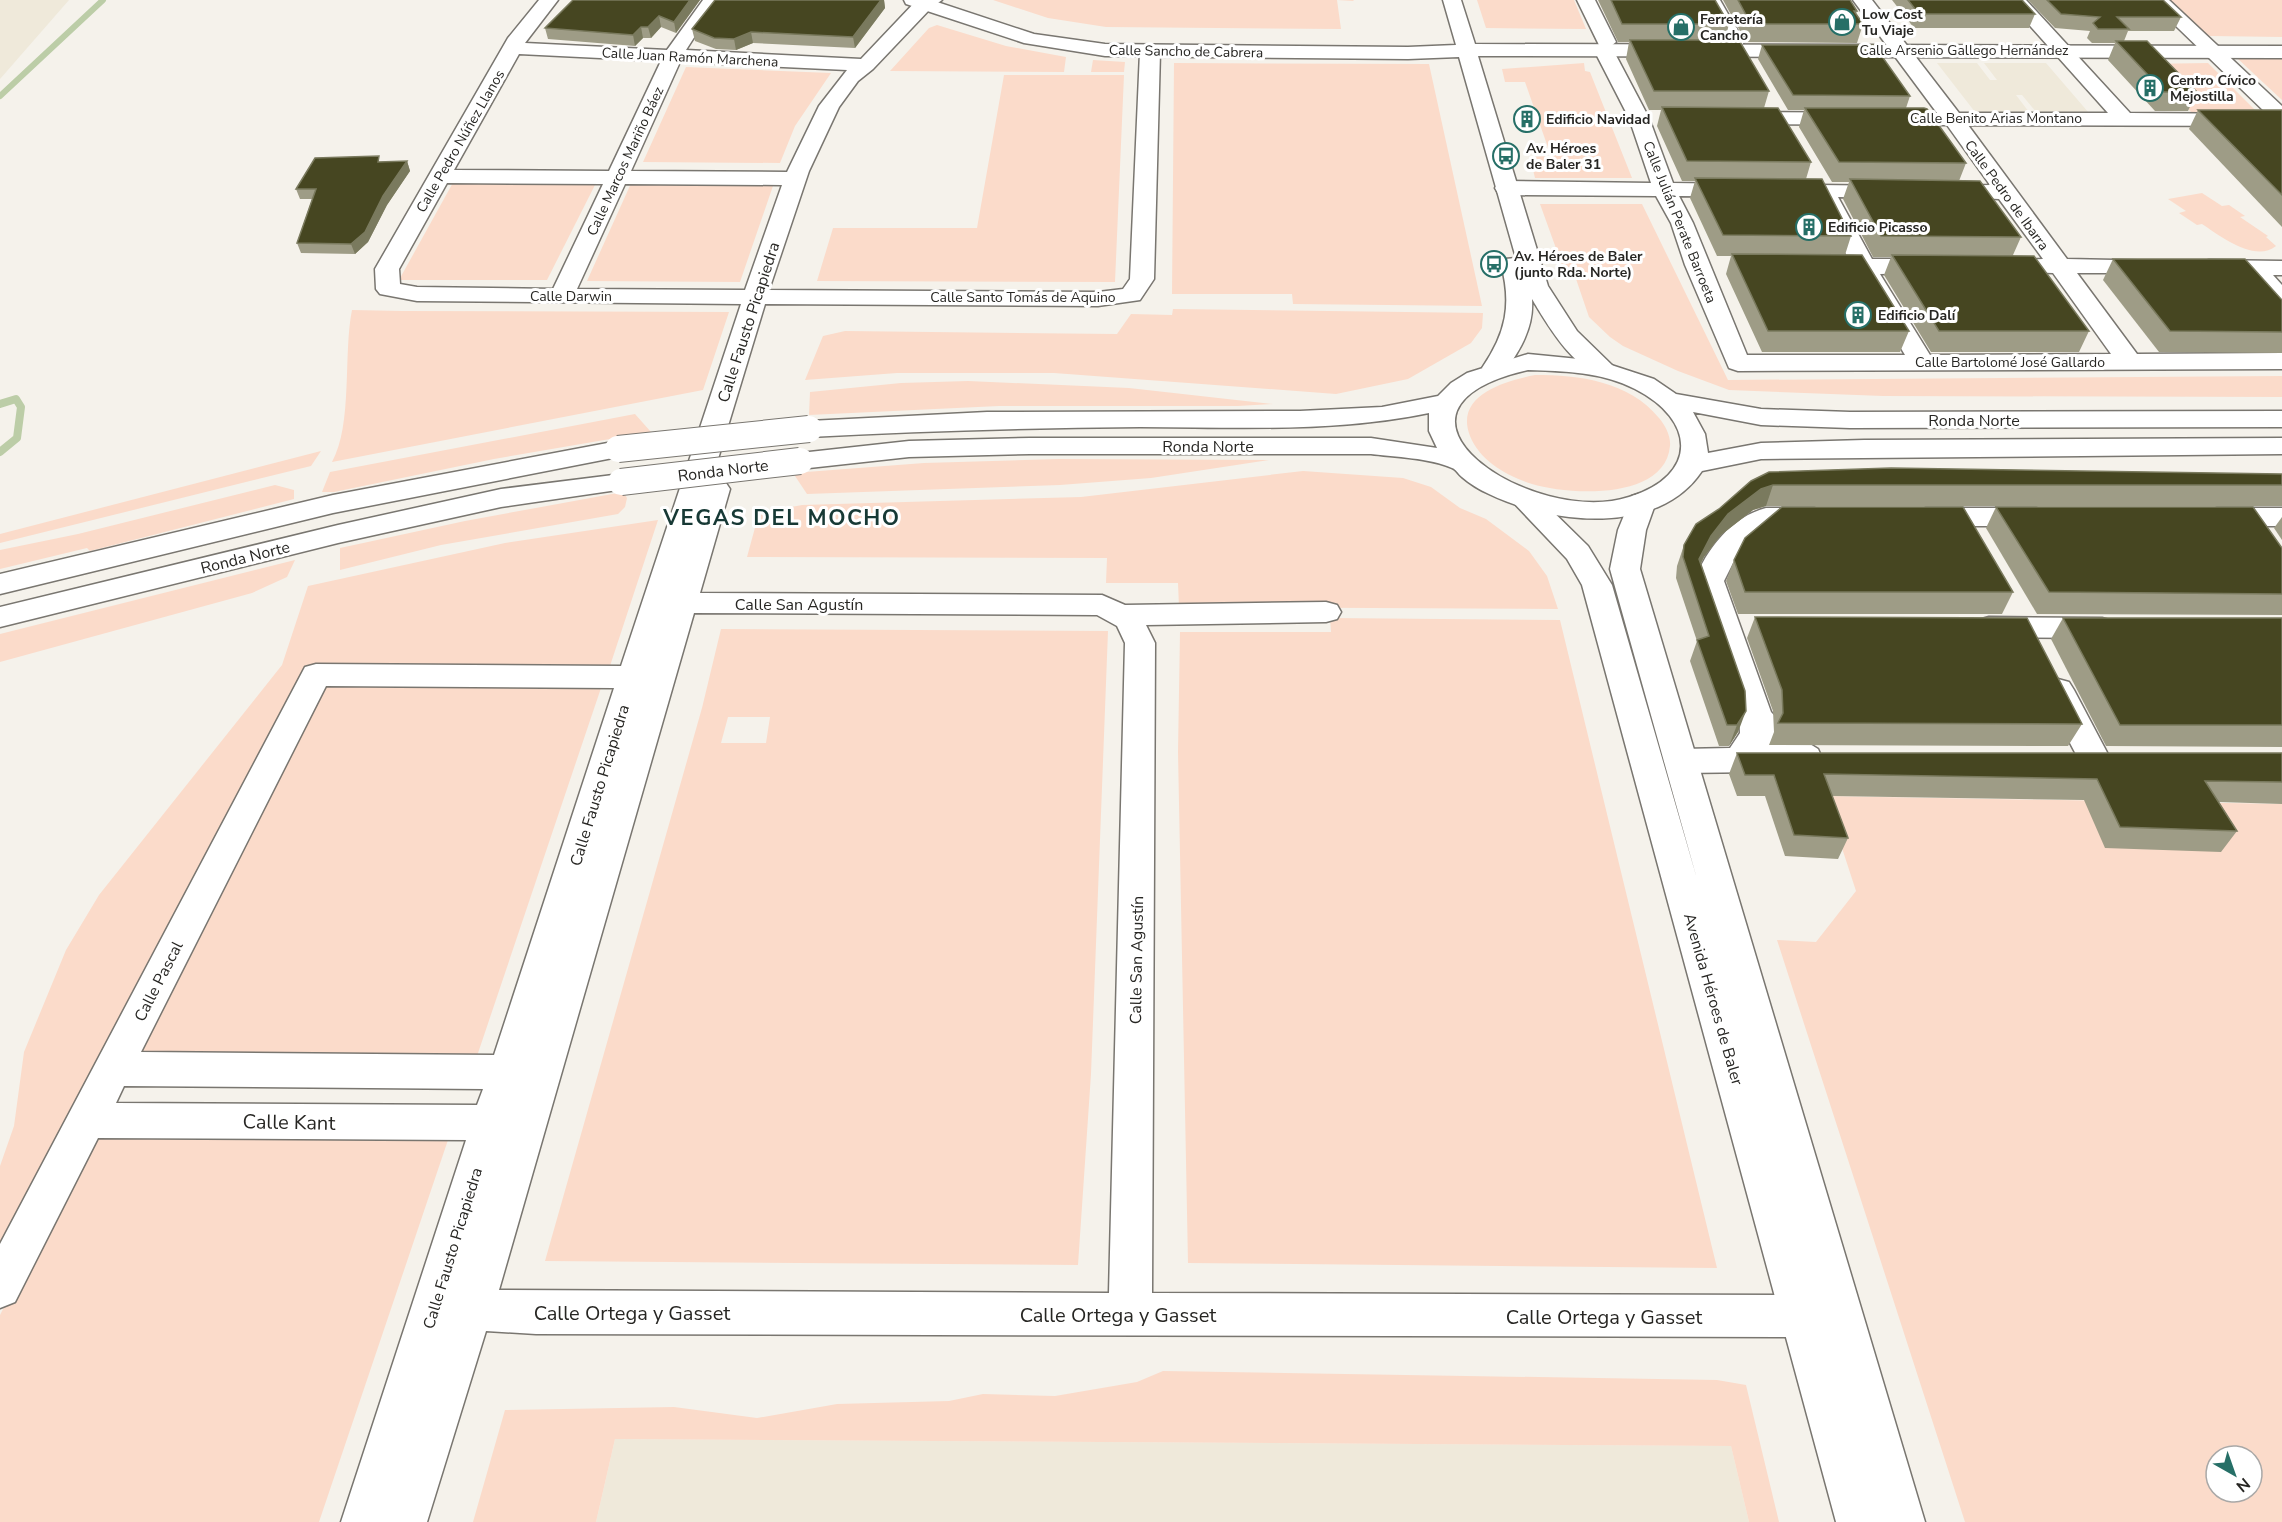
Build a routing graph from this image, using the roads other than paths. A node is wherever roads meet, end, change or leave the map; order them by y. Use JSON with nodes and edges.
{"nodes":[{"id":1,"x":549,"y":0,"type":"edge"},
{"id":2,"x":713,"y":0,"type":"edge"},
{"id":3,"x":1440,"y":0,"type":"edge"},
{"id":4,"x":1452,"y":0,"type":"edge"},
{"id":5,"x":1586,"y":0,"type":"edge"},
{"id":6,"x":1711,"y":0,"type":"edge"},
{"id":7,"x":1862,"y":0,"type":"edge"},
{"id":8,"x":2016,"y":0,"type":"edge"},
{"id":9,"x":2158,"y":0,"type":"edge"},
{"id":10,"x":916,"y":7,"type":"edge"},
{"id":11,"x":954,"y":7,"type":"edge"},
{"id":12,"x":2282,"y":42,"type":"edge"},
{"id":13,"x":1736,"y":45,"type":"junction"},
{"id":14,"x":1459,"y":46,"type":"junction"},
{"id":15,"x":1605,"y":46,"type":"junction"},
{"id":16,"x":1897,"y":46,"type":"junction"},
{"id":17,"x":2059,"y":47,"type":"junction"},
{"id":18,"x":2208,"y":47,"type":"junction"},
{"id":19,"x":513,"y":48,"type":"junction"},
{"id":20,"x":1150,"y":52,"type":"junction"},
{"id":21,"x":2282,"y":52,"type":"edge"},
{"id":22,"x":673,"y":56,"type":"junction"},
{"id":23,"x":867,"y":65,"type":"junction"},
{"id":24,"x":1750,"y":68,"type":"edge"},
{"id":25,"x":1767,"y":98,"type":"edge"},
{"id":26,"x":1779,"y":117,"type":"junction"},
{"id":27,"x":1639,"y":118,"type":"junction"},
{"id":28,"x":1661,"y":118,"type":"edge"},
{"id":29,"x":1726,"y":118,"type":"edge"},
{"id":30,"x":1952,"y":118,"type":"junction"},
{"id":31,"x":2282,"y":119,"type":"edge"},
{"id":32,"x":2125,"y":120,"type":"junction"},
{"id":33,"x":1793,"y":140,"type":"edge"},
{"id":34,"x":444,"y":169,"type":"junction"},
{"id":35,"x":621,"y":170,"type":"junction"},
{"id":36,"x":1812,"y":170,"type":"dead end"},
{"id":37,"x":798,"y":172,"type":"junction"},
{"id":38,"x":1506,"y":188,"type":"junction"},
{"id":39,"x":1665,"y":189,"type":"junction"},
{"id":40,"x":1824,"y":190,"type":"junction"},
{"id":41,"x":2005,"y":192,"type":"junction"},
{"id":42,"x":1864,"y":266,"type":"junction"},
{"id":43,"x":2057,"y":266,"type":"junction"},
{"id":44,"x":1806,"y":267,"type":"edge"},
{"id":45,"x":2254,"y":268,"type":"junction"},
{"id":46,"x":2282,"y":268,"type":"edge"},
{"id":47,"x":388,"y":289,"type":"joint"},
{"id":48,"x":562,"y":296,"type":"junction"},
{"id":49,"x":765,"y":297,"type":"junction"},
{"id":50,"x":2282,"y":298,"type":"edge"},
{"id":51,"x":2282,"y":361,"type":"edge"},
{"id":52,"x":1922,"y":362,"type":"junction"},
{"id":53,"x":2130,"y":362,"type":"junction"},
{"id":54,"x":1738,"y":363,"type":"joint"},
{"id":55,"x":1495,"y":368,"type":"junction"},
{"id":56,"x":1602,"y":369,"type":"junction"},
{"id":57,"x":1668,"y":400,"type":"junction"},
{"id":58,"x":1447,"y":402,"type":"junction"},
{"id":59,"x":2282,"y":419,"type":"edge"},
{"id":60,"x":2282,"y":446,"type":"edge"},
{"id":61,"x":1459,"y":461,"type":"junction"},
{"id":62,"x":1693,"y":464,"type":"junction"},
{"id":63,"x":1525,"y":500,"type":"junction"},
{"id":64,"x":1641,"y":502,"type":"junction"},
{"id":65,"x":1836,"y":517,"type":"edge"},
{"id":66,"x":1894,"y":517,"type":"edge"},
{"id":67,"x":1963,"y":517,"type":"junction"},
{"id":68,"x":2059,"y":517,"type":"edge"},
{"id":69,"x":2190,"y":517,"type":"edge"},
{"id":70,"x":2249,"y":517,"type":"junction"},
{"id":71,"x":2282,"y":517,"type":"edge"},
{"id":72,"x":2269,"y":545,"type":"edge"},
{"id":73,"x":1981,"y":548,"type":"edge"},
{"id":74,"x":0,"y":584,"type":"edge"},
{"id":75,"x":2012,"y":601,"type":"edge"},
{"id":76,"x":670,"y":603,"type":"junction"},
{"id":77,"x":1326,"y":612,"type":"dead end"},
{"id":78,"x":1119,"y":615,"type":"junction"},
{"id":79,"x":0,"y":617,"type":"edge"},
{"id":80,"x":1723,"y":626,"type":"junction"},
{"id":81,"x":1756,"y":627,"type":"edge"},
{"id":82,"x":1962,"y":627,"type":"edge"},
{"id":83,"x":2127,"y":628,"type":"edge"},
{"id":84,"x":2036,"y":648,"type":"junction"},
{"id":85,"x":633,"y":677,"type":"junction"},
{"id":86,"x":1755,"y":713,"type":"junction"},
{"id":87,"x":1806,"y":758,"type":"junction"},
{"id":88,"x":1840,"y":758,"type":"edge"},
{"id":89,"x":2060,"y":760,"type":"edge"},
{"id":90,"x":2095,"y":760,"type":"junction"},
{"id":91,"x":2130,"y":760,"type":"edge"},
{"id":92,"x":1682,"y":761,"type":"junction"},
{"id":93,"x":1739,"y":761,"type":"junction"},
{"id":94,"x":113,"y":1069,"type":"junction"},
{"id":95,"x":508,"y":1072,"type":"junction"},
{"id":96,"x":87,"y":1120,"type":"junction"},
{"id":97,"x":491,"y":1124,"type":"junction"},
{"id":98,"x":0,"y":1287,"type":"edge"},
{"id":99,"x":453,"y":1308,"type":"junction"},
{"id":100,"x":1130,"y":1314,"type":"junction"},
{"id":101,"x":1802,"y":1316,"type":"junction"},
{"id":102,"x":365,"y":1522,"type":"edge"},
{"id":103,"x":403,"y":1522,"type":"edge"},
{"id":104,"x":1860,"y":1522,"type":"edge"},
{"id":105,"x":1901,"y":1522,"type":"edge"}],
"edges":[{"from":1,"to":19,"type":"main road","name":"Calle Pedro Núñez Llanos"},
{"from":2,"to":22,"type":"main road","name":"Calle Marcos Mariño Báez"},
{"from":3,"to":14,"type":"main road"},
{"from":4,"to":14,"type":"main road"},
{"from":5,"to":15,"type":"main road","name":"Calle Julián Perate Barroeta"},
{"from":6,"to":13,"type":"main road"},
{"from":7,"to":16,"type":"main road","name":"Calle Pedro de Ibarra"},
{"from":8,"to":17,"type":"main road"},
{"from":9,"to":18,"type":"main road"},
{"from":10,"to":11,"type":"main road","name":"Calle Sancho de Cabrera"},
{"from":10,"to":23,"type":"main road","name":"Calle Fausto Picapiedra"},
{"from":11,"to":14,"type":"main road","name":"Calle Sancho de Cabrera"},
{"from":11,"to":20,"type":"main road","name":"Calle Sancho de Cabrera"},
{"from":12,"to":18,"type":"main road","name":"Calle Arsenio Gallego Hernández"},
{"from":13,"to":15,"type":"main road","name":"Calle Arsenio Gallego Hernández"},
{"from":13,"to":16,"type":"main road","name":"Calle Arsenio Gallego Hernández"},
{"from":13,"to":24,"type":"main road"},
{"from":14,"to":15,"type":"main road","name":"Calle Arsenio Gallego Hernández"},
{"from":14,"to":20,"type":"main road","name":"Calle Sancho de Cabrera"},
{"from":14,"to":38,"type":"main road"},
{"from":14,"to":55,"type":"main road"},
{"from":15,"to":27,"type":"main road","name":"Calle Julián Perate Barroeta"},
{"from":16,"to":17,"type":"main road","name":"Calle Arsenio Gallego Hernández"},
{"from":16,"to":30,"type":"main road","name":"Calle Pedro de Ibarra"},
{"from":17,"to":18,"type":"main road","name":"Calle Arsenio Gallego Hernández"},
{"from":17,"to":32,"type":"main road"},
{"from":18,"to":21,"type":"main road","name":"Calle Arsenio Gallego Hernández"},
{"from":18,"to":31,"type":"main road"},
{"from":19,"to":22,"type":"main road","name":"Calle Juan Ramón Marchena"},
{"from":19,"to":34,"type":"main road","name":"Calle Pedro Núñez Llanos"},
{"from":20,"to":49,"type":"main road","name":"Calle Santo Tomás de Aquino"},
{"from":22,"to":23,"type":"main road","name":"Calle Juan Ramón Marchena"},
{"from":22,"to":35,"type":"main road","name":"Calle Marcos Mariño Báez"},
{"from":23,"to":37,"type":"main road","name":"Calle Fausto Picapiedra"},
{"from":23,"to":49,"type":"main road","name":"Calle Fausto Picapiedra"},
{"from":25,"to":26,"type":"main road"},
{"from":26,"to":29,"type":"main road","name":"Calle Benito Arias Montano"},
{"from":26,"to":30,"type":"main road","name":"Calle Benito Arias Montano"},
{"from":26,"to":33,"type":"main road"},
{"from":27,"to":28,"type":"main road"},
{"from":27,"to":39,"type":"main road","name":"Calle Julián Perate Barroeta"},
{"from":30,"to":32,"type":"main road","name":"Calle Benito Arias Montano"},
{"from":30,"to":41,"type":"main road","name":"Calle Pedro de Ibarra"},
{"from":31,"to":32,"type":"main road","name":"Calle Benito Arias Montano"},
{"from":34,"to":35,"type":"main road"},
{"from":34,"to":47,"type":"main road","name":"Calle Pedro Núñez Llanos"},
{"from":35,"to":37,"type":"main road"},
{"from":35,"to":48,"type":"main road","name":"Calle Marcos Mariño Báez"},
{"from":36,"to":40,"type":"main road"},
{"from":37,"to":49,"type":"main road","name":"Calle Fausto Picapiedra"},
{"from":38,"to":39,"type":"main road"},
{"from":38,"to":56,"type":"main road"},
{"from":39,"to":40,"type":"main road"},
{"from":39,"to":54,"type":"main road","name":"Calle Julián Perate Barroeta"},
{"from":40,"to":41,"type":"main road"},
{"from":40,"to":42,"type":"main road"},
{"from":41,"to":43,"type":"main road","name":"Calle Pedro de Ibarra"},
{"from":42,"to":43,"type":"main road"},
{"from":42,"to":44,"type":"main road"},
{"from":42,"to":52,"type":"main road"},
{"from":43,"to":45,"type":"main road"},
{"from":43,"to":53,"type":"main road","name":"Calle Pedro de Ibarra"},
{"from":45,"to":46,"type":"main road"},
{"from":45,"to":50,"type":"main road"},
{"from":47,"to":48,"type":"main road","name":"Calle Darwin"},
{"from":48,"to":49,"type":"main road","name":"Calle Darwin"},
{"from":49,"to":76,"type":"main road","name":"Calle Fausto Picapiedra"},
{"from":51,"to":53,"type":"main road","name":"Calle Bartolomé José Gallardo"},
{"from":52,"to":53,"type":"main road","name":"Calle Bartolomé José Gallardo"},
{"from":52,"to":54,"type":"main road","name":"Calle Bartolomé José Gallardo"},
{"from":55,"to":56,"type":"main road","name":"Ronda Norte"},
{"from":55,"to":58,"type":"main road","name":"Ronda Norte"},
{"from":56,"to":57,"type":"main road","name":"Ronda Norte"},
{"from":57,"to":59,"type":"main road","name":"Ronda Norte"},
{"from":57,"to":62,"type":"main road","name":"Ronda Norte"},
{"from":58,"to":61,"type":"main road","name":"Ronda Norte"},
{"from":58,"to":74,"type":"main road","name":"Ronda Norte","bridge":true},
{"from":60,"to":62,"type":"main road","name":"Ronda Norte"},
{"from":61,"to":63,"type":"main road","name":"Ronda Norte"},
{"from":61,"to":79,"type":"main road","name":"Ronda Norte","bridge":true},
{"from":62,"to":64,"type":"main road","name":"Ronda Norte"},
{"from":63,"to":64,"type":"main road","name":"Ronda Norte"},
{"from":63,"to":101,"type":"main road","name":"Avenida Héroes de Baler"},
{"from":64,"to":92,"type":"main road"},
{"from":65,"to":80,"type":"main road"},
{"from":66,"to":67,"type":"main road"},
{"from":67,"to":68,"type":"main road"},
{"from":67,"to":73,"type":"main road"},
{"from":69,"to":70,"type":"main road"},
{"from":70,"to":71,"type":"main road"},
{"from":70,"to":72,"type":"main road"},
{"from":75,"to":84,"type":"main road"},
{"from":76,"to":78,"type":"main road","name":"Calle San Agustín"},
{"from":76,"to":85,"type":"main road","name":"Calle Fausto Picapiedra"},
{"from":76,"to":99,"type":"main road","name":"Calle Fausto Picapiedra"},
{"from":77,"to":78,"type":"main road","name":"Calle San Agustín"},
{"from":78,"to":100,"type":"main road","name":"Calle San Agustín"},
{"from":80,"to":81,"type":"main road"},
{"from":80,"to":86,"type":"main road"},
{"from":82,"to":84,"type":"main road"},
{"from":83,"to":84,"type":"main road"},
{"from":84,"to":90,"type":"main road"},
{"from":85,"to":94,"type":"main road","name":"Calle Pascal"},
{"from":85,"to":95,"type":"main road","name":"Calle Fausto Picapiedra"},
{"from":86,"to":87,"type":"main road"},
{"from":86,"to":93,"type":"main road"},
{"from":87,"to":88,"type":"main road"},
{"from":87,"to":93,"type":"main road"},
{"from":89,"to":90,"type":"main road"},
{"from":90,"to":91,"type":"main road"},
{"from":92,"to":93,"type":"main road"},
{"from":92,"to":105,"type":"main road"},
{"from":94,"to":95,"type":"main road"},
{"from":94,"to":96,"type":"main road","name":"Calle Pascal"},
{"from":95,"to":97,"type":"main road","name":"Calle Fausto Picapiedra"},
{"from":96,"to":97,"type":"main road","name":"Calle Kant"},
{"from":96,"to":98,"type":"main road","name":"Calle Pascal"},
{"from":97,"to":99,"type":"main road","name":"Calle Fausto Picapiedra"},
{"from":99,"to":100,"type":"main road","name":"Calle Ortega y Gasset"},
{"from":99,"to":102,"type":"main road","name":"Calle Fausto Picapiedra"},
{"from":99,"to":103,"type":"main road","name":"Calle Fausto Picapiedra"},
{"from":100,"to":101,"type":"main road","name":"Calle Ortega y Gasset"},
{"from":101,"to":104,"type":"main road","name":"Avenida Héroes de Baler"}]}
